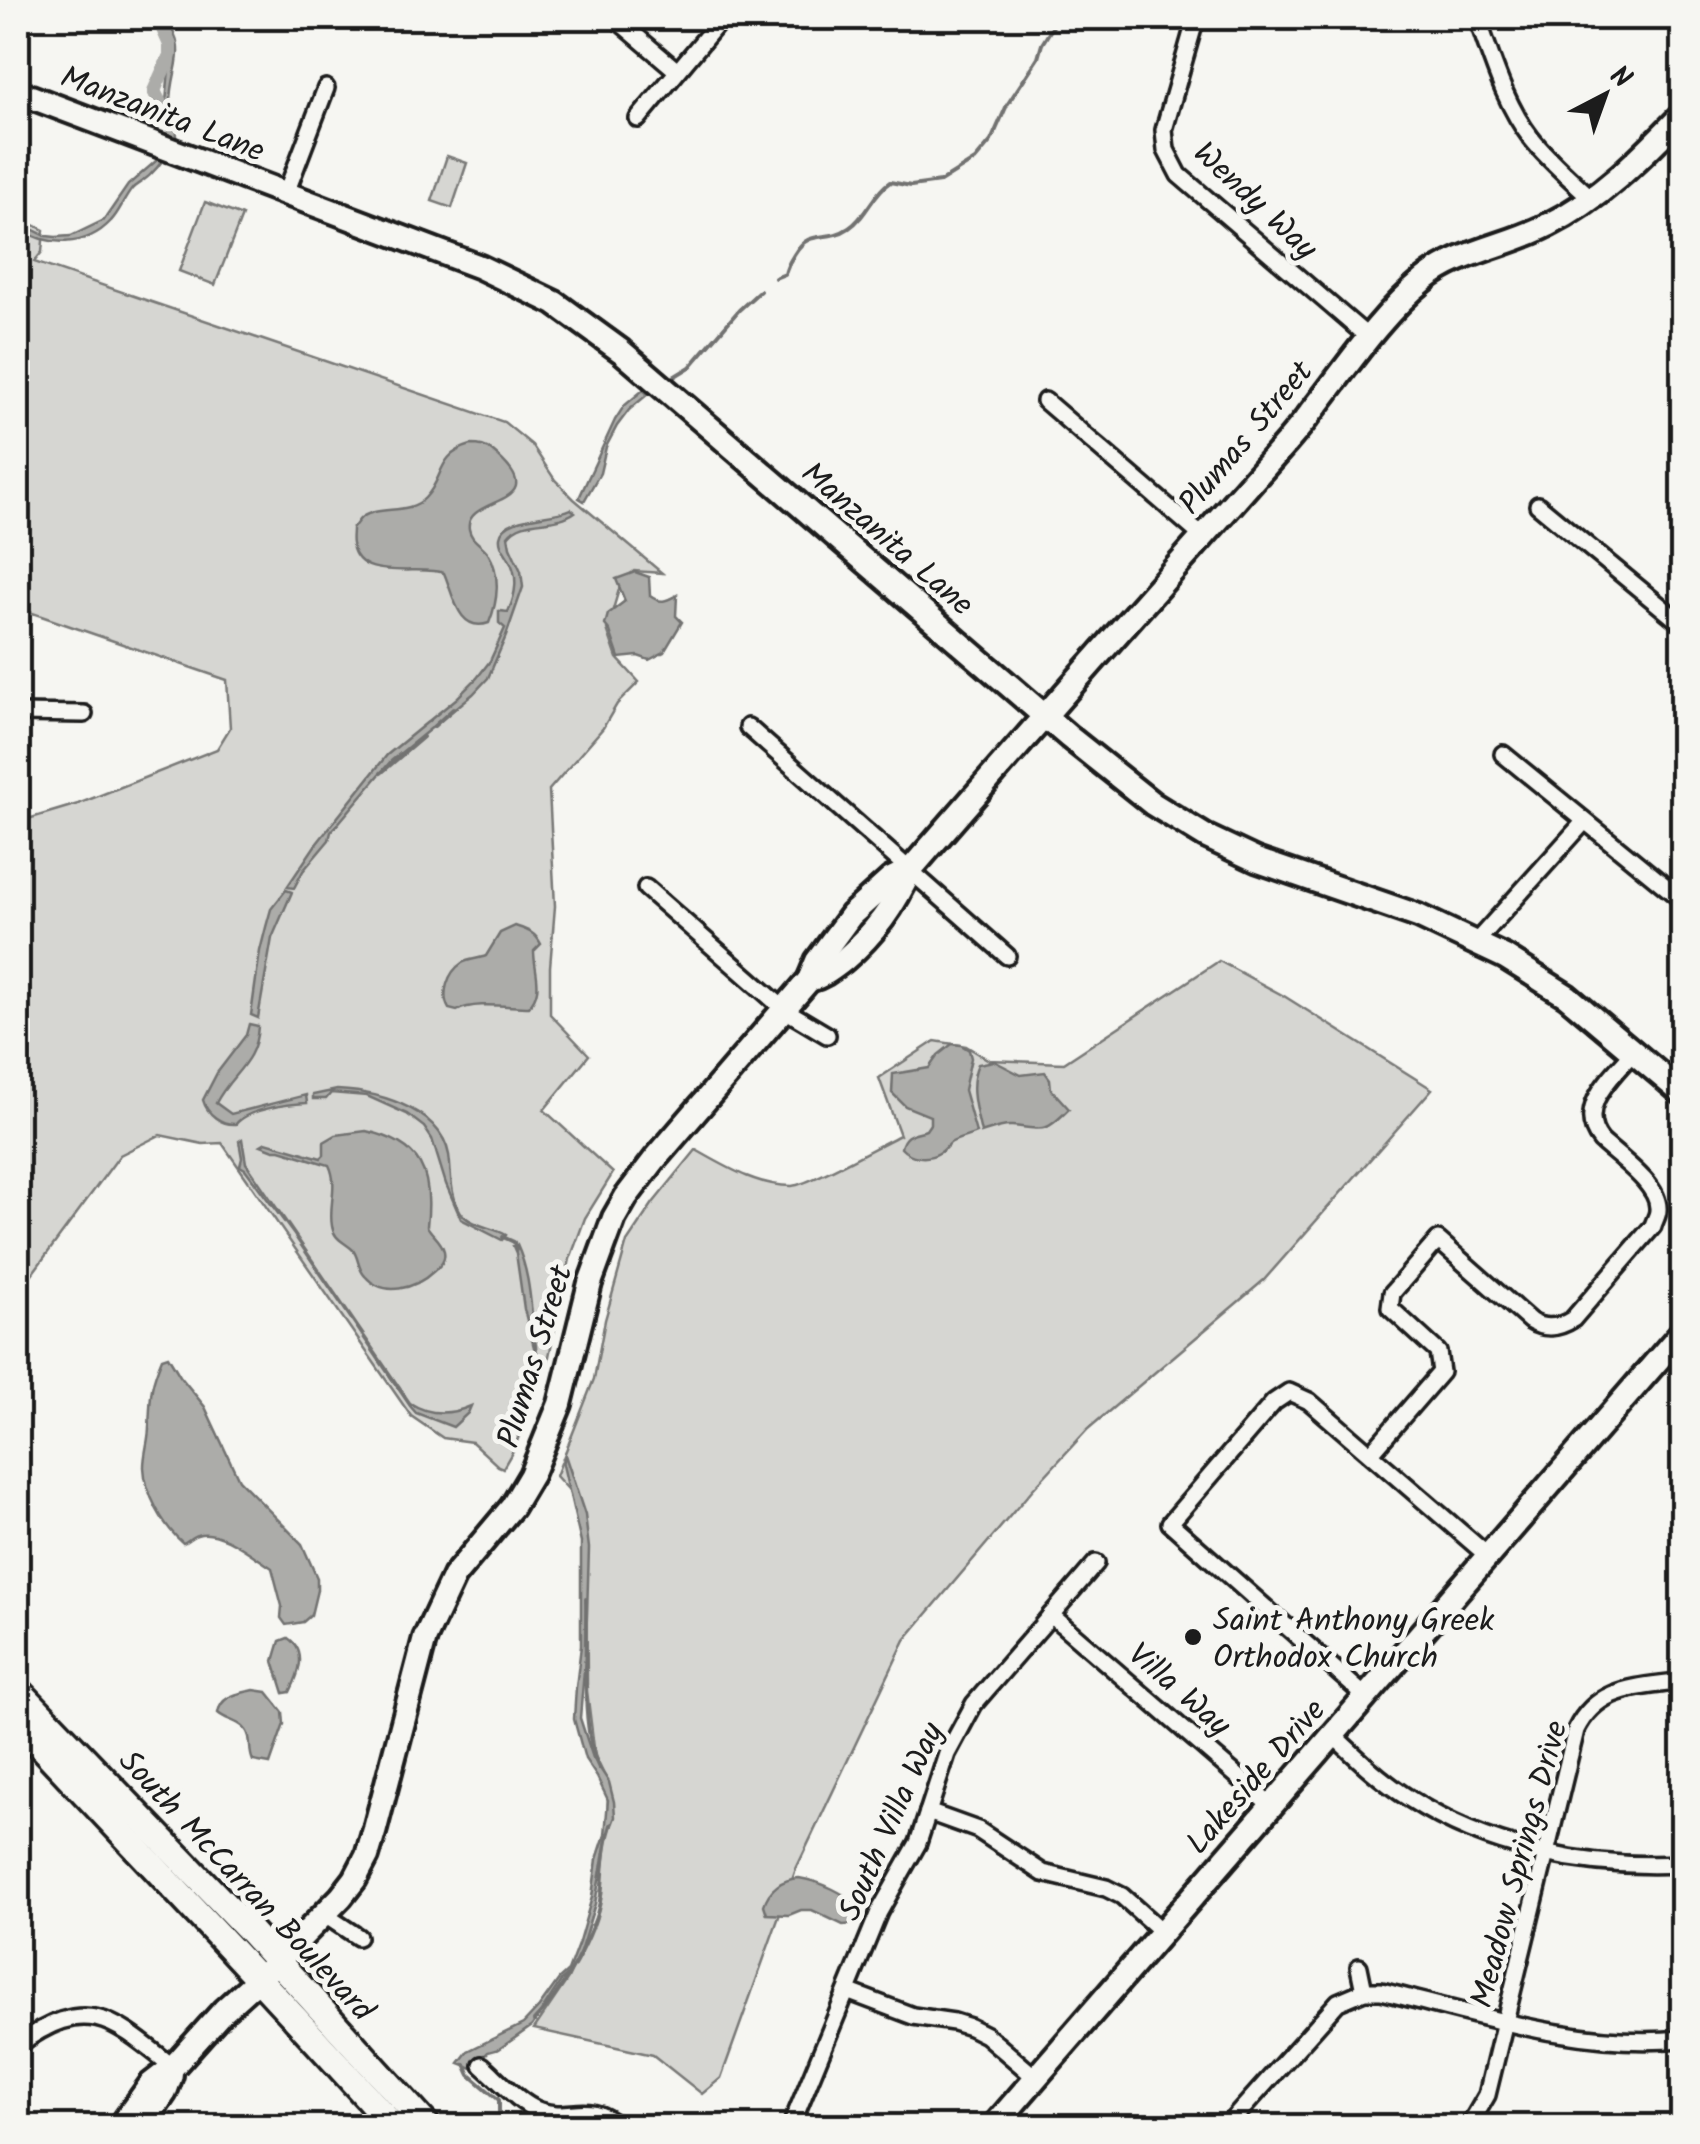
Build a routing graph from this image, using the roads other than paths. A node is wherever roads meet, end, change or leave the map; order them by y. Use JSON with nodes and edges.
{"nodes":[{"id":1,"x":614,"y":18,"type":"edge"},
{"id":2,"x":722,"y":18,"type":"edge"},
{"id":3,"x":1196,"y":18,"type":"edge"},
{"id":4,"x":1477,"y":18,"type":"edge"},
{"id":5,"x":676,"y":70,"type":"junction"},
{"id":6,"x":326,"y":88,"type":"dead end"},
{"id":7,"x":18,"y":92,"type":"edge"},
{"id":8,"x":1682,"y":114,"type":"edge"},
{"id":9,"x":638,"y":119,"type":"dead end"},
{"id":10,"x":286,"y":194,"type":"junction"},
{"id":11,"x":1591,"y":198,"type":"junction"},
{"id":12,"x":1369,"y":338,"type":"junction"},
{"id":13,"x":1045,"y":401,"type":"dead end"},
{"id":14,"x":1538,"y":506,"type":"dead end"},
{"id":15,"x":1204,"y":536,"type":"junction"},
{"id":16,"x":1682,"y":624,"type":"edge"},
{"id":17,"x":18,"y":713,"type":"edge"},
{"id":18,"x":84,"y":714,"type":"dead end"},
{"id":19,"x":1044,"y":716,"type":"junction"},
{"id":20,"x":748,"y":727,"type":"dead end"},
{"id":21,"x":1503,"y":754,"type":"dead end"},
{"id":22,"x":1584,"y":822,"type":"junction"},
{"id":23,"x":911,"y":870,"type":"junction"},
{"id":24,"x":646,"y":888,"type":"dead end"},
{"id":25,"x":1682,"y":900,"type":"edge"},
{"id":26,"x":1476,"y":942,"type":"junction"},
{"id":27,"x":1007,"y":956,"type":"dead end"},
{"id":28,"x":785,"y":1010,"type":"junction"},
{"id":29,"x":826,"y":1036,"type":"dead end"},
{"id":30,"x":1634,"y":1051,"type":"junction"},
{"id":31,"x":1682,"y":1093,"type":"edge"},
{"id":32,"x":1682,"y":1332,"type":"edge"},
{"id":33,"x":1371,"y":1454,"type":"junction"},
{"id":34,"x":1488,"y":1556,"type":"junction"},
{"id":35,"x":1096,"y":1563,"type":"dead end"},
{"id":36,"x":1051,"y":1615,"type":"junction"},
{"id":37,"x":1682,"y":1681,"type":"edge"},
{"id":38,"x":18,"y":1690,"type":"edge"},
{"id":39,"x":1366,"y":1697,"type":"junction"},
{"id":40,"x":18,"y":1722,"type":"edge"},
{"id":41,"x":1333,"y":1735,"type":"junction"},
{"id":42,"x":1272,"y":1806,"type":"junction"},
{"id":43,"x":928,"y":1812,"type":"junction"},
{"id":44,"x":1546,"y":1853,"type":"junction"},
{"id":45,"x":1682,"y":1864,"type":"edge"},
{"id":46,"x":326,"y":1914,"type":"junction"},
{"id":47,"x":1162,"y":1932,"type":"junction"},
{"id":48,"x":358,"y":1937,"type":"dead end"},
{"id":49,"x":1359,"y":1968,"type":"dead end"},
{"id":50,"x":268,"y":1970,"type":"junction"},
{"id":51,"x":847,"y":1991,"type":"junction"},
{"id":52,"x":1364,"y":1991,"type":"junction"},
{"id":53,"x":1506,"y":2021,"type":"junction"},
{"id":54,"x":1682,"y":2039,"type":"edge"},
{"id":55,"x":18,"y":2045,"type":"edge"},
{"id":56,"x":482,"y":2065,"type":"dead end"},
{"id":57,"x":173,"y":2067,"type":"junction"},
{"id":58,"x":1036,"y":2078,"type":"junction"},
{"id":59,"x":121,"y":2126,"type":"edge"},
{"id":60,"x":142,"y":2126,"type":"edge"},
{"id":61,"x":393,"y":2126,"type":"edge"},
{"id":62,"x":427,"y":2126,"type":"edge"},
{"id":63,"x":618,"y":2126,"type":"edge"},
{"id":64,"x":791,"y":2126,"type":"edge"},
{"id":65,"x":994,"y":2126,"type":"edge"},
{"id":66,"x":1228,"y":2126,"type":"edge"},
{"id":67,"x":1469,"y":2126,"type":"edge"}],
"edges":[{"from":1,"to":5,"type":"street"},
{"from":2,"to":5,"type":"street"},
{"from":3,"to":12,"type":"street","name":"Wendy Way"},
{"from":4,"to":11,"type":"street"},
{"from":5,"to":9,"type":"street"},
{"from":6,"to":10,"type":"street"},
{"from":7,"to":10,"type":"street","name":"Manzanita Lane"},
{"from":8,"to":11,"type":"street","name":"Plumas Street"},
{"from":10,"to":19,"type":"street","name":"Manzanita Lane"},
{"from":11,"to":12,"type":"street","name":"Plumas Street"},
{"from":12,"to":15,"type":"street","name":"Plumas Street"},
{"from":13,"to":15,"type":"street"},
{"from":14,"to":16,"type":"street"},
{"from":15,"to":19,"type":"street","name":"Plumas Street"},
{"from":17,"to":18,"type":"street"},
{"from":19,"to":23,"type":"street","name":"Plumas Street"},
{"from":19,"to":26,"type":"street","name":"Manzanita Lane"},
{"from":20,"to":23,"type":"street"},
{"from":21,"to":22,"type":"street"},
{"from":22,"to":25,"type":"street"},
{"from":22,"to":26,"type":"street"},
{"from":23,"to":27,"type":"street"},
{"from":23,"to":28,"type":"street","name":"Plumas Street"},
{"from":24,"to":28,"type":"street"},
{"from":26,"to":30,"type":"street","name":"Manzanita Lane"},
{"from":28,"to":29,"type":"street"},
{"from":28,"to":46,"type":"street","name":"Plumas Street"},
{"from":30,"to":31,"type":"street","name":"Manzanita Lane"},
{"from":30,"to":33,"type":"street"},
{"from":32,"to":34,"type":"street","name":"Lakeside Drive"},
{"from":33,"to":34,"type":"street"},
{"from":33,"to":39,"type":"street"},
{"from":34,"to":39,"type":"street","name":"Lakeside Drive"},
{"from":35,"to":36,"type":"street","name":"South Villa Way"},
{"from":36,"to":42,"type":"street","name":"Villa Way"},
{"from":36,"to":43,"type":"street","name":"South Villa Way"},
{"from":37,"to":44,"type":"street","name":"Meadow Springs Drive"},
{"from":38,"to":50,"type":"main road","name":"South McCarran Boulevard"},
{"from":39,"to":41,"type":"street","name":"Lakeside Drive"},
{"from":40,"to":50,"type":"main road","name":"South McCarran Boulevard"},
{"from":41,"to":42,"type":"street","name":"Lakeside Drive"},
{"from":41,"to":44,"type":"street"},
{"from":42,"to":47,"type":"street","name":"Lakeside Drive"},
{"from":43,"to":47,"type":"street"},
{"from":43,"to":51,"type":"street","name":"South Villa Way"},
{"from":44,"to":45,"type":"street"},
{"from":44,"to":53,"type":"street","name":"Meadow Springs Drive"},
{"from":46,"to":48,"type":"street"},
{"from":46,"to":50,"type":"street","name":"Plumas Street"},
{"from":47,"to":58,"type":"street","name":"Lakeside Drive"},
{"from":49,"to":52,"type":"street"},
{"from":50,"to":57,"type":"street","name":"Plumas Street"},
{"from":50,"to":61,"type":"main road","name":"South McCarran Boulevard"},
{"from":50,"to":62,"type":"main road","name":"South McCarran Boulevard"},
{"from":51,"to":58,"type":"street"},
{"from":51,"to":64,"type":"street","name":"South Villa Way"},
{"from":52,"to":53,"type":"street"},
{"from":52,"to":66,"type":"street"},
{"from":53,"to":54,"type":"street"},
{"from":53,"to":67,"type":"street","name":"Meadow Springs Drive"},
{"from":55,"to":57,"type":"street"},
{"from":56,"to":63,"type":"street"},
{"from":57,"to":59,"type":"street","name":"Plumas Street"},
{"from":57,"to":60,"type":"street","name":"Plumas Street"},
{"from":58,"to":65,"type":"street","name":"Lakeside Drive"}]}
